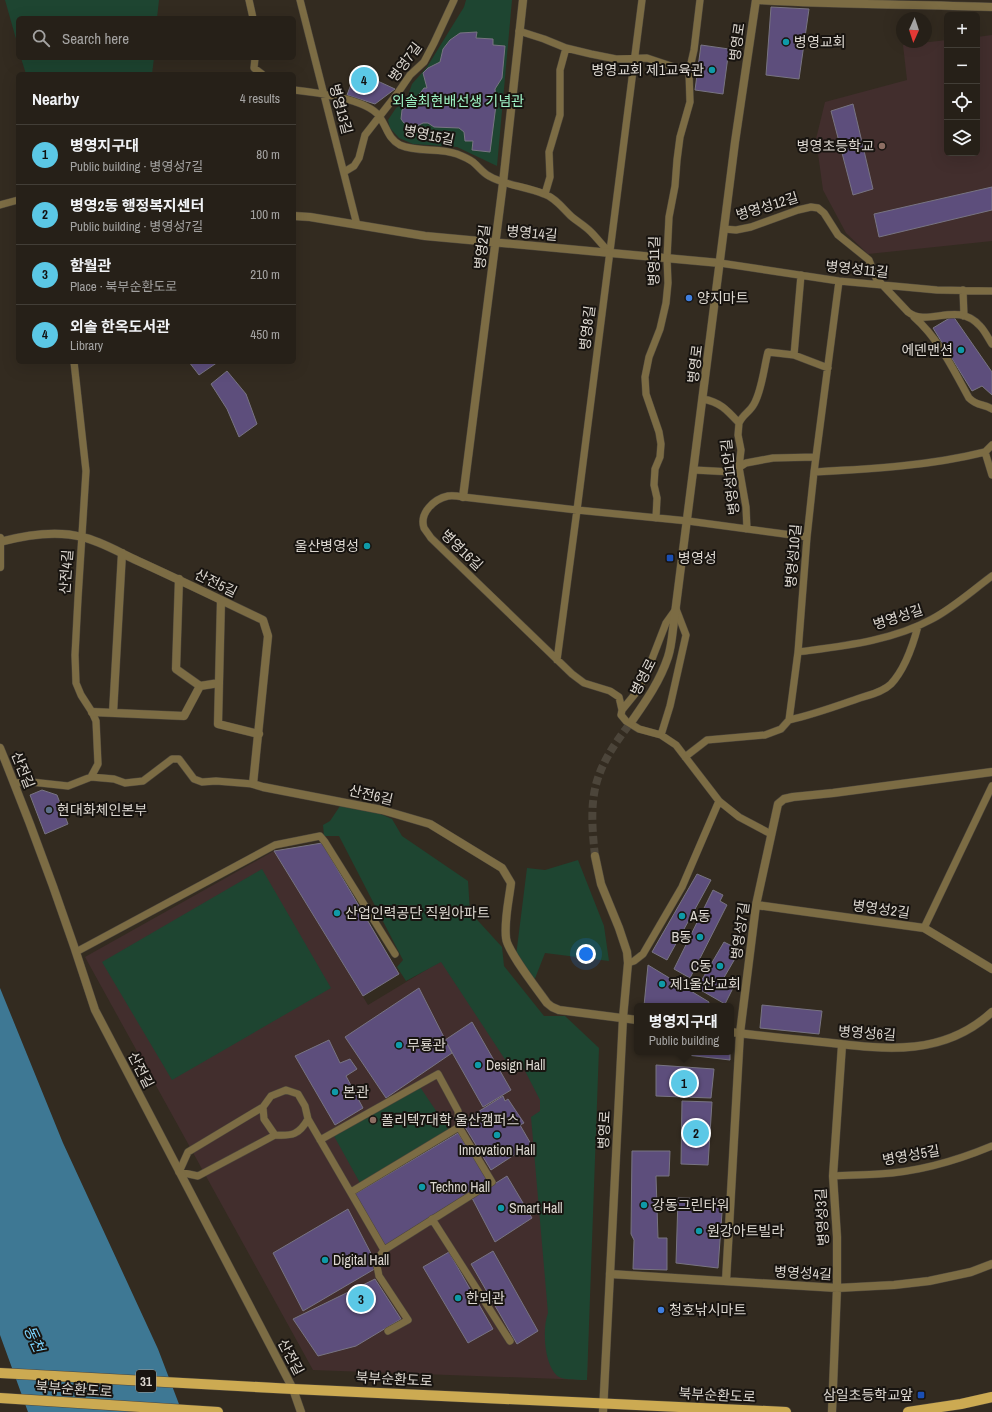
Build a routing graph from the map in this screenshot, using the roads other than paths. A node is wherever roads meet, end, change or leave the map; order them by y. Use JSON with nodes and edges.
{"nodes":[{"id":1,"x":249,"y":0,"type":"edge"},
{"id":2,"x":300,"y":0,"type":"edge"},
{"id":3,"x":454,"y":0,"type":"edge"},
{"id":4,"x":523,"y":0,"type":"edge"},
{"id":5,"x":642,"y":0,"type":"edge"},
{"id":6,"x":700,"y":0,"type":"edge"},
{"id":7,"x":758,"y":0,"type":"edge"},
{"id":8,"x":898,"y":2,"type":"edge"},
{"id":9,"x":992,"y":7,"type":"edge"},
{"id":10,"x":253,"y":16,"type":"edge"},
{"id":11,"x":519,"y":31,"type":"junction"},
{"id":12,"x":566,"y":48,"type":"junction"},
{"id":13,"x":634,"y":58,"type":"junction"},
{"id":14,"x":255,"y":60,"type":"edge"},
{"id":15,"x":259,"y":72,"type":"edge"},
{"id":16,"x":690,"y":72,"type":"junction"},
{"id":17,"x":296,"y":90,"type":"edge"},
{"id":18,"x":323,"y":93,"type":"junction"},
{"id":19,"x":379,"y":116,"type":"junction"},
{"id":20,"x":344,"y":172,"type":"junction"},
{"id":21,"x":503,"y":183,"type":"junction"},
{"id":22,"x":545,"y":194,"type":"junction"},
{"id":23,"x":16,"y":201,"type":"edge"},
{"id":24,"x":0,"y":205,"type":"edge"},
{"id":25,"x":296,"y":216,"type":"edge"},
{"id":26,"x":357,"y":225,"type":"junction"},
{"id":27,"x":724,"y":229,"type":"junction"},
{"id":28,"x":495,"y":242,"type":"junction"},
{"id":29,"x":609,"y":252,"type":"junction"},
{"id":30,"x":667,"y":258,"type":"junction"},
{"id":31,"x":720,"y":263,"type":"junction"},
{"id":32,"x":801,"y":276,"type":"junction"},
{"id":33,"x":839,"y":281,"type":"junction"},
{"id":34,"x":881,"y":285,"type":"junction"},
{"id":35,"x":964,"y":290,"type":"junction"},
{"id":36,"x":992,"y":291,"type":"edge"},
{"id":37,"x":964,"y":316,"type":"junction"},
{"id":38,"x":914,"y":317,"type":"junction"},
{"id":39,"x":992,"y":344,"type":"edge"},
{"id":40,"x":794,"y":356,"type":"junction"},
{"id":41,"x":74,"y":364,"type":"edge"},
{"id":42,"x":828,"y":368,"type":"junction"},
{"id":43,"x":703,"y":398,"type":"junction"},
{"id":44,"x":992,"y":410,"type":"edge"},
{"id":45,"x":738,"y":423,"type":"junction"},
{"id":46,"x":992,"y":445,"type":"edge"},
{"id":47,"x":985,"y":452,"type":"junction"},
{"id":48,"x":816,"y":457,"type":"junction"},
{"id":49,"x":739,"y":467,"type":"junction"},
{"id":50,"x":694,"y":470,"type":"junction"},
{"id":51,"x":814,"y":472,"type":"junction"},
{"id":52,"x":992,"y":475,"type":"edge"},
{"id":53,"x":463,"y":497,"type":"junction"},
{"id":54,"x":577,"y":510,"type":"junction"},
{"id":55,"x":656,"y":518,"type":"junction"},
{"id":56,"x":688,"y":521,"type":"junction"},
{"id":57,"x":747,"y":529,"type":"junction"},
{"id":58,"x":82,"y":536,"type":"junction"},
{"id":59,"x":807,"y":537,"type":"junction"},
{"id":60,"x":0,"y":538,"type":"edge"},
{"id":61,"x":0,"y":542,"type":"edge"},
{"id":62,"x":122,"y":553,"type":"junction"},
{"id":63,"x":0,"y":567,"type":"edge"},
{"id":64,"x":992,"y":576,"type":"edge"},
{"id":65,"x":178,"y":579,"type":"junction"},
{"id":66,"x":222,"y":600,"type":"junction"},
{"id":67,"x":676,"y":608,"type":"junction"},
{"id":68,"x":918,"y":626,"type":"junction"},
{"id":69,"x":798,"y":652,"type":"junction"},
{"id":70,"x":557,"y":660,"type":"junction"},
{"id":71,"x":219,"y":683,"type":"junction"},
{"id":72,"x":200,"y":686,"type":"junction"},
{"id":73,"x":622,"y":710,"type":"junction"},
{"id":74,"x":92,"y":712,"type":"junction"},
{"id":75,"x":113,"y":713,"type":"junction"},
{"id":76,"x":789,"y":720,"type":"junction"},
{"id":77,"x":632,"y":722,"type":"tunnel mouth"},
{"id":78,"x":259,"y":734,"type":"junction"},
{"id":79,"x":661,"y":735,"type":"junction"},
{"id":80,"x":0,"y":748,"type":"edge"},
{"id":81,"x":685,"y":757,"type":"junction"},
{"id":82,"x":992,"y":772,"type":"edge"},
{"id":83,"x":90,"y":777,"type":"junction"},
{"id":84,"x":14,"y":783,"type":"junction"},
{"id":85,"x":253,"y":784,"type":"junction"},
{"id":86,"x":992,"y":786,"type":"edge"},
{"id":87,"x":719,"y":801,"type":"junction"},
{"id":88,"x":771,"y":834,"type":"junction"},
{"id":89,"x":595,"y":856,"type":"tunnel mouth"},
{"id":90,"x":756,"y":905,"type":"junction"},
{"id":91,"x":924,"y":928,"type":"junction"},
{"id":92,"x":76,"y":952,"type":"junction"},
{"id":93,"x":395,"y":954,"type":"dead end"},
{"id":94,"x":628,"y":963,"type":"junction"},
{"id":95,"x":992,"y":969,"type":"edge"},
{"id":96,"x":992,"y":1012,"type":"edge"},
{"id":97,"x":623,"y":1018,"type":"junction"},
{"id":98,"x":634,"y":1020,"type":"edge"},
{"id":99,"x":734,"y":1032,"type":"edge"},
{"id":100,"x":740,"y":1033,"type":"junction"},
{"id":101,"x":842,"y":1045,"type":"junction"},
{"id":102,"x":263,"y":1107,"type":"junction"},
{"id":103,"x":308,"y":1119,"type":"junction"},
{"id":104,"x":459,"y":1127,"type":"junction"},
{"id":105,"x":275,"y":1136,"type":"junction"},
{"id":106,"x":320,"y":1140,"type":"junction"},
{"id":107,"x":992,"y":1146,"type":"edge"},
{"id":108,"x":179,"y":1172,"type":"junction"},
{"id":109,"x":833,"y":1176,"type":"junction"},
{"id":110,"x":351,"y":1192,"type":"junction"},
{"id":111,"x":432,"y":1219,"type":"junction"},
{"id":112,"x":384,"y":1250,"type":"junction"},
{"id":113,"x":992,"y":1264,"type":"edge"},
{"id":114,"x":610,"y":1274,"type":"junction"},
{"id":115,"x":726,"y":1281,"type":"junction"},
{"id":116,"x":837,"y":1288,"type":"junction"},
{"id":117,"x":388,"y":1331,"type":"dead end"},
{"id":118,"x":510,"y":1341,"type":"dead end"},
{"id":119,"x":0,"y":1373,"type":"edge"},
{"id":120,"x":293,"y":1389,"type":"junction"},
{"id":121,"x":992,"y":1397,"type":"edge"},
{"id":122,"x":0,"y":1398,"type":"edge"},
{"id":123,"x":603,"y":1408,"type":"edge"},
{"id":124,"x":218,"y":1412,"type":"edge"},
{"id":125,"x":301,"y":1412,"type":"edge"},
{"id":126,"x":786,"y":1412,"type":"edge"},
{"id":127,"x":832,"y":1412,"type":"edge"},
{"id":128,"x":908,"y":1412,"type":"edge"}],
"edges":[{"from":1,"to":10,"type":"lane"},
{"from":2,"to":18,"type":"lane","name":"병영13길"},
{"from":3,"to":19,"type":"lane","name":"병영7길"},
{"from":4,"to":11,"type":"street","name":"병영2길"},
{"from":5,"to":13,"type":"lane","name":"병영8길"},
{"from":6,"to":16,"type":"lane","name":"병영11길"},
{"from":7,"to":8,"type":"street"},
{"from":7,"to":27,"type":"street","name":"병영로"},
{"from":8,"to":9,"type":"street"},
{"from":11,"to":12,"type":"lane"},
{"from":11,"to":21,"type":"street","name":"병영2길"},
{"from":12,"to":13,"type":"lane"},
{"from":12,"to":22,"type":"lane"},
{"from":13,"to":16,"type":"lane"},
{"from":13,"to":29,"type":"lane","name":"병영8길"},
{"from":14,"to":15,"type":"lane"},
{"from":16,"to":30,"type":"lane","name":"병영11길"},
{"from":17,"to":18,"type":"lane","name":"병영15길"},
{"from":18,"to":19,"type":"lane","name":"병영15길"},
{"from":18,"to":20,"type":"lane","name":"병영13길"},
{"from":19,"to":20,"type":"lane","name":"병영7길"},
{"from":19,"to":21,"type":"lane","name":"병영15길"},
{"from":20,"to":26,"type":"lane","name":"병영13길"},
{"from":21,"to":22,"type":"lane","name":"병영15길"},
{"from":21,"to":28,"type":"street","name":"병영2길"},
{"from":22,"to":29,"type":"lane","name":"병영15길"},
{"from":23,"to":24,"type":"lane"},
{"from":25,"to":26,"type":"street","name":"병영14길"},
{"from":26,"to":28,"type":"street","name":"병영14길"},
{"from":27,"to":31,"type":"street","name":"병영로"},
{"from":27,"to":34,"type":"lane","name":"병영성12길"},
{"from":28,"to":29,"type":"street","name":"병영14길"},
{"from":28,"to":53,"type":"street","name":"병영2길"},
{"from":29,"to":30,"type":"street","name":"병영14길"},
{"from":29,"to":54,"type":"lane","name":"병영8길"},
{"from":30,"to":31,"type":"street","name":"병영14길"},
{"from":30,"to":55,"type":"lane","name":"병영11길"},
{"from":31,"to":32,"type":"lane","name":"병영성11길"},
{"from":31,"to":43,"type":"street","name":"병영로"},
{"from":32,"to":33,"type":"lane","name":"병영성11길"},
{"from":32,"to":40,"type":"lane"},
{"from":33,"to":34,"type":"lane","name":"병영성11길"},
{"from":33,"to":42,"type":"lane","name":"병영성10길"},
{"from":34,"to":35,"type":"lane","name":"병영성11길"},
{"from":34,"to":38,"type":"lane","name":"병영성12길"},
{"from":35,"to":36,"type":"lane","name":"병영성11길"},
{"from":35,"to":37,"type":"lane"},
{"from":37,"to":38,"type":"lane"},
{"from":37,"to":39,"type":"lane"},
{"from":38,"to":44,"type":"lane","name":"병영성12길"},
{"from":40,"to":42,"type":"lane","name":"병영성11안길"},
{"from":40,"to":45,"type":"lane","name":"병영성11안길"},
{"from":41,"to":58,"type":"lane","name":"산전4길"},
{"from":42,"to":48,"type":"lane","name":"병영성10길"},
{"from":43,"to":45,"type":"lane","name":"병영성11안길"},
{"from":43,"to":50,"type":"street","name":"병영로"},
{"from":45,"to":49,"type":"lane","name":"병영성11안길"},
{"from":46,"to":47,"type":"lane"},
{"from":47,"to":51,"type":"lane"},
{"from":47,"to":52,"type":"lane"},
{"from":48,"to":49,"type":"lane"},
{"from":48,"to":51,"type":"lane","name":"병영성10길"},
{"from":49,"to":50,"type":"lane"},
{"from":49,"to":57,"type":"lane","name":"병영성11안길"},
{"from":50,"to":56,"type":"street","name":"병영로"},
{"from":51,"to":59,"type":"lane","name":"병영성10길"},
{"from":53,"to":54,"type":"lane","name":"병영16길"},
{"from":53,"to":70,"type":"lane","name":"병영16길"},
{"from":54,"to":55,"type":"lane","name":"병영16길"},
{"from":54,"to":70,"type":"lane","name":"병영8길"},
{"from":55,"to":56,"type":"lane","name":"병영16길"},
{"from":56,"to":57,"type":"lane","name":"병영16길"},
{"from":56,"to":67,"type":"street","name":"병영로"},
{"from":57,"to":59,"type":"lane","name":"병영16길"},
{"from":58,"to":61,"type":"street","name":"산전5길"},
{"from":58,"to":62,"type":"street","name":"산전5길"},
{"from":58,"to":74,"type":"lane","name":"산전4길"},
{"from":59,"to":69,"type":"lane","name":"병영성10길"},
{"from":60,"to":61,"type":"street"},
{"from":61,"to":63,"type":"street"},
{"from":62,"to":65,"type":"street","name":"산전5길"},
{"from":62,"to":75,"type":"street"},
{"from":64,"to":68,"type":"lane","name":"병영성길"},
{"from":65,"to":66,"type":"street","name":"산전5길"},
{"from":65,"to":72,"type":"street"},
{"from":66,"to":71,"type":"street"},
{"from":66,"to":78,"type":"street","name":"산전5길"},
{"from":67,"to":73,"type":"lane"},
{"from":67,"to":77,"type":"street","name":"병영로"},
{"from":67,"to":79,"type":"lane"},
{"from":68,"to":69,"type":"lane","name":"병영성길"},
{"from":68,"to":76,"type":"lane"},
{"from":69,"to":76,"type":"lane","name":"병영성10길"},
{"from":70,"to":73,"type":"lane","name":"병영16길"},
{"from":71,"to":72,"type":"street"},
{"from":71,"to":78,"type":"street"},
{"from":72,"to":75,"type":"street"},
{"from":73,"to":79,"type":"lane"},
{"from":74,"to":75,"type":"street"},
{"from":74,"to":83,"type":"lane","name":"산전4길"},
{"from":76,"to":81,"type":"lane"},
{"from":78,"to":85,"type":"street","name":"산전5길"},
{"from":79,"to":81,"type":"lane"},
{"from":80,"to":84,"type":"street","name":"산전길"},
{"from":81,"to":87,"type":"lane"},
{"from":82,"to":88,"type":"street","name":"병영성7길"},
{"from":83,"to":84,"type":"lane","name":"산전6길"},
{"from":83,"to":85,"type":"lane","name":"산전6길"},
{"from":84,"to":92,"type":"street","name":"산전길"},
{"from":85,"to":97,"type":"street","name":"산전6길"},
{"from":86,"to":91,"type":"lane"},
{"from":87,"to":88,"type":"lane"},
{"from":87,"to":94,"type":"lane"},
{"from":88,"to":90,"type":"street","name":"병영성7길"},
{"from":89,"to":94,"type":"street","name":"병영로"},
{"from":90,"to":91,"type":"street","name":"병영성2길"},
{"from":90,"to":100,"type":"street","name":"병영성7길"},
{"from":91,"to":95,"type":"street","name":"병영성2길"},
{"from":92,"to":93,"type":"lane"},
{"from":92,"to":108,"type":"street","name":"산전길"},
{"from":94,"to":97,"type":"street","name":"병영로"},
{"from":96,"to":101,"type":"street","name":"병영성6길"},
{"from":97,"to":98,"type":"street"},
{"from":97,"to":114,"type":"street","name":"병영로"},
{"from":99,"to":100,"type":"street","name":"병영성6길"},
{"from":100,"to":101,"type":"street","name":"병영성6길"},
{"from":100,"to":115,"type":"street","name":"병영성7길"},
{"from":101,"to":109,"type":"street","name":"병영성3길"},
{"from":102,"to":103,"type":"lane"},
{"from":102,"to":105,"type":"lane"},
{"from":102,"to":108,"type":"lane"},
{"from":103,"to":105,"type":"lane"},
{"from":103,"to":106,"type":"lane"},
{"from":104,"to":106,"type":"lane"},
{"from":104,"to":110,"type":"lane"},
{"from":104,"to":111,"type":"lane"},
{"from":105,"to":108,"type":"lane"},
{"from":106,"to":110,"type":"lane"},
{"from":107,"to":109,"type":"lane","name":"병영성5길"},
{"from":108,"to":120,"type":"street","name":"산전길"},
{"from":109,"to":116,"type":"street","name":"병영성3길"},
{"from":110,"to":112,"type":"lane"},
{"from":111,"to":112,"type":"lane"},
{"from":111,"to":118,"type":"lane"},
{"from":112,"to":117,"type":"lane"},
{"from":113,"to":116,"type":"street","name":"병영성4길"},
{"from":114,"to":115,"type":"street","name":"병영성4길"},
{"from":114,"to":123,"type":"street","name":"병영로"},
{"from":115,"to":116,"type":"street","name":"병영성4길"},
{"from":116,"to":127,"type":"street","name":"병영성3길"},
{"from":119,"to":120,"type":"main road","name":"북부순환도로","number":"31"},
{"from":120,"to":123,"type":"main road","name":"북부순환도로","number":"31"},
{"from":120,"to":125,"type":"street","name":"산전길"},
{"from":121,"to":128,"type":"main road"},
{"from":122,"to":124,"type":"main road","name":"북부순환도로","number":"31"},
{"from":123,"to":126,"type":"main road","name":"북부순환도로","number":"31"}]}
